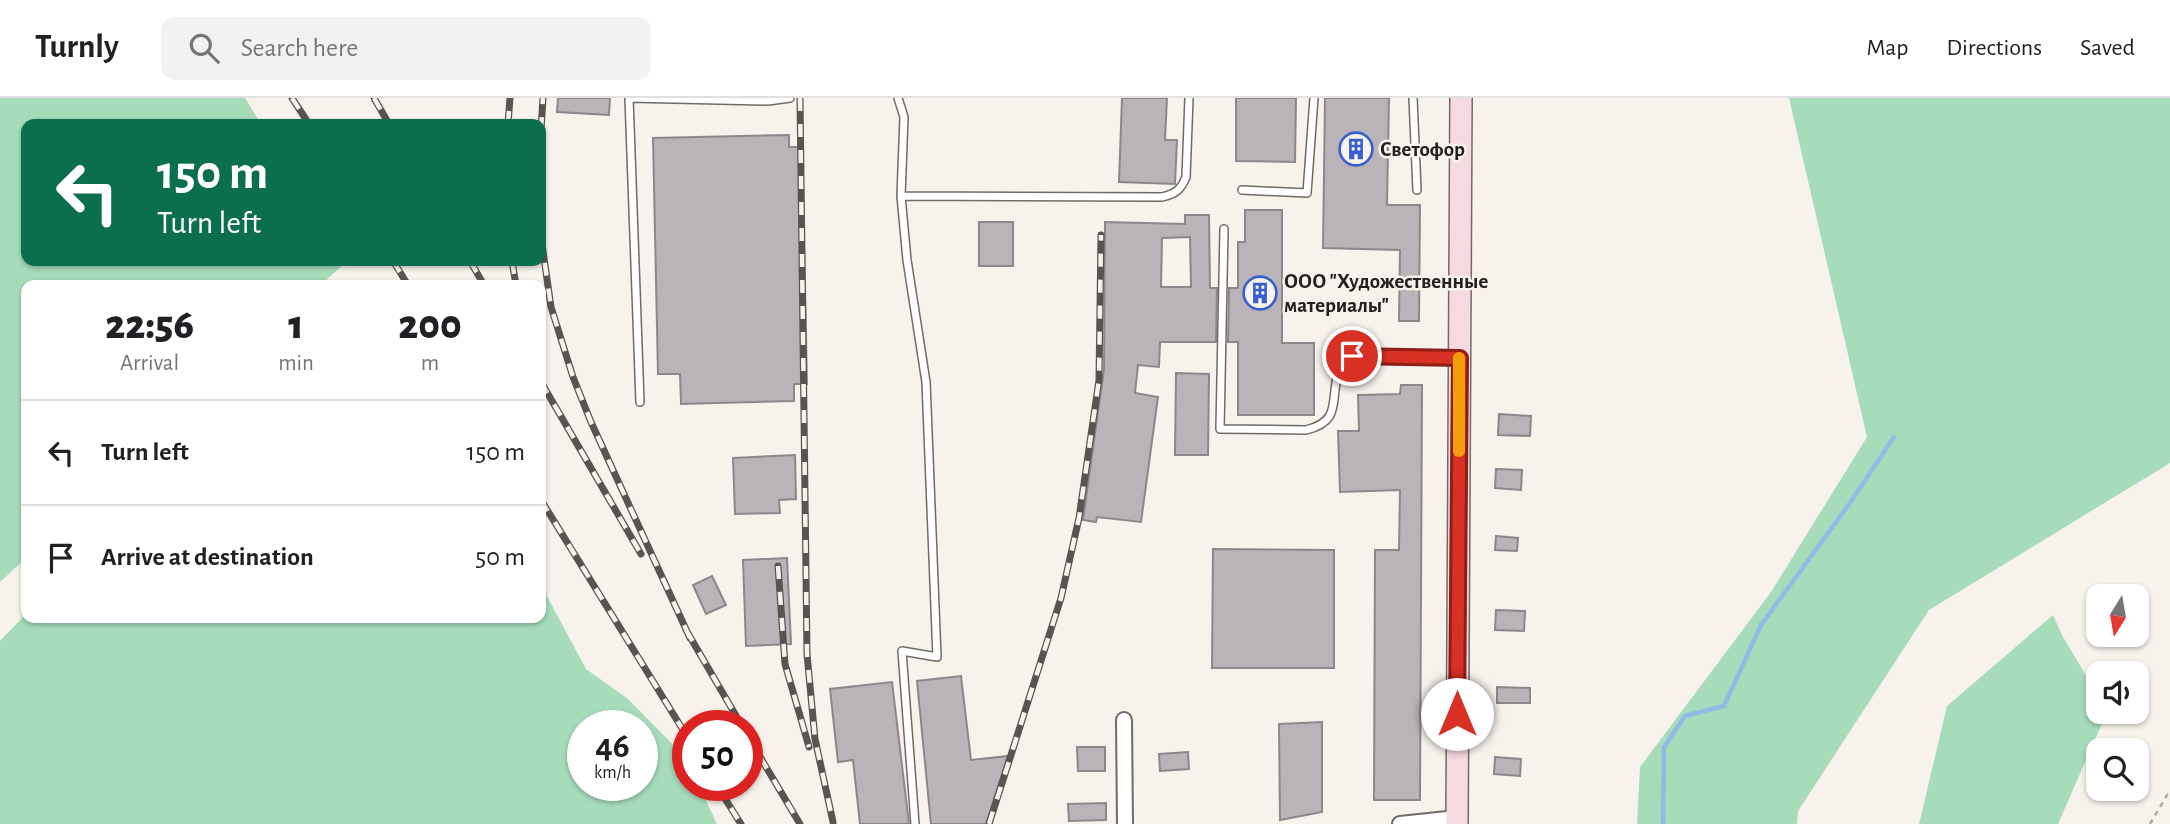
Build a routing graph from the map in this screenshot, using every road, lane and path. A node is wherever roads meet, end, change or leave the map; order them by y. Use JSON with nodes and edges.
{"nodes":[{"id":1,"x":629,"y":98,"type":"edge"},
{"id":2,"x":790,"y":98,"type":"edge"},
{"id":3,"x":898,"y":98,"type":"edge"},
{"id":4,"x":1189,"y":98,"type":"edge"},
{"id":5,"x":1314,"y":98,"type":"edge"},
{"id":6,"x":1413,"y":98,"type":"edge"},
{"id":7,"x":1461,"y":98,"type":"edge"},
{"id":8,"x":1242,"y":190,"type":"dead end"},
{"id":9,"x":1417,"y":190,"type":"dead end"},
{"id":10,"x":901,"y":196,"type":"junction"},
{"id":11,"x":1224,"y":229,"type":"dead end"},
{"id":12,"x":1460,"y":358,"type":"junction"},
{"id":13,"x":640,"y":402,"type":"dead end"},
{"id":14,"x":1124,"y":720,"type":"dead end"},
{"id":15,"x":2170,"y":790,"type":"edge"},
{"id":16,"x":1457,"y":821,"type":"edge"},
{"id":17,"x":915,"y":824,"type":"edge"},
{"id":18,"x":1125,"y":824,"type":"edge"},
{"id":19,"x":1400,"y":824,"type":"edge"},
{"id":20,"x":2150,"y":824,"type":"edge"}],
"edges":[{"from":1,"to":2,"type":"lane"},
{"from":1,"to":13,"type":"lane"},
{"from":3,"to":10,"type":"lane"},
{"from":4,"to":10,"type":"lane"},
{"from":5,"to":8,"type":"lane"},
{"from":6,"to":9,"type":"lane"},
{"from":7,"to":12,"type":"main road"},
{"from":10,"to":17,"type":"lane"},
{"from":11,"to":12,"type":"lane"},
{"from":12,"to":16,"type":"main road"},
{"from":14,"to":18,"type":"street"},
{"from":15,"to":20,"type":"path"},
{"from":16,"to":19,"type":"street"}]}
